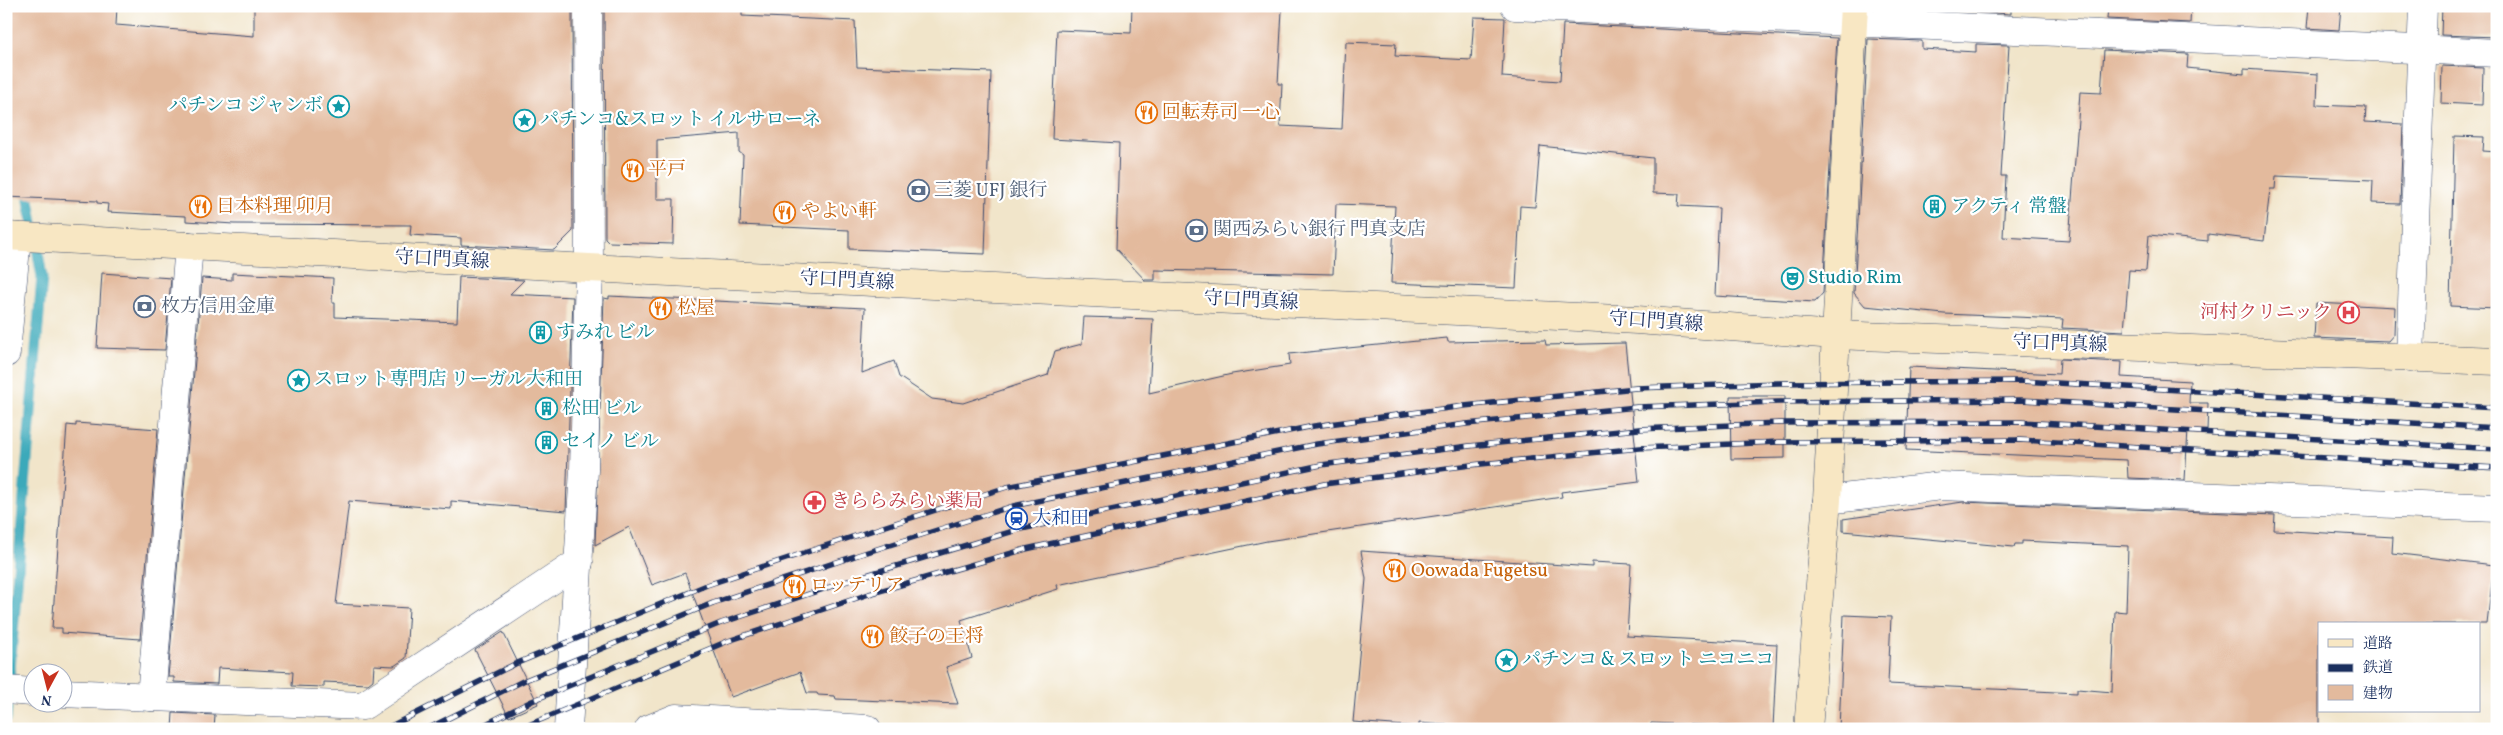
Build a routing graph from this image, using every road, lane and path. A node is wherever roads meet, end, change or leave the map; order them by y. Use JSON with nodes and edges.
{"nodes":[{"id":1,"x":588,"y":6,"type":"edge"},
{"id":2,"x":1515,"y":6,"type":"edge"},
{"id":3,"x":2423,"y":6,"type":"edge"},
{"id":4,"x":1854,"y":14,"type":"edge"},
{"id":5,"x":2421,"y":50,"type":"junction"},
{"id":6,"x":2497,"y":53,"type":"edge"},
{"id":7,"x":12,"y":237,"type":"edge"},
{"id":8,"x":189,"y":246,"type":"junction"},
{"id":9,"x":589,"y":268,"type":"junction"},
{"id":10,"x":1836,"y":335,"type":"junction"},
{"id":11,"x":6,"y":353,"type":"edge"},
{"id":12,"x":2410,"y":358,"type":"junction"},
{"id":13,"x":2497,"y":361,"type":"edge"},
{"id":14,"x":1827,"y":500,"type":"junction"},
{"id":15,"x":2497,"y":508,"type":"edge"},
{"id":16,"x":579,"y":562,"type":"junction"},
{"id":17,"x":6,"y":690,"type":"edge"},
{"id":18,"x":22,"y":691,"type":"edge"},
{"id":19,"x":72,"y":693,"type":"edge"},
{"id":20,"x":151,"y":697,"type":"junction"},
{"id":21,"x":691,"y":724,"type":"edge"},
{"id":22,"x":568,"y":729,"type":"edge"},
{"id":23,"x":650,"y":729,"type":"edge"},
{"id":24,"x":862,"y":729,"type":"edge"},
{"id":25,"x":866,"y":729,"type":"edge"},
{"id":26,"x":1808,"y":729,"type":"edge"}],
"edges":[{"from":1,"to":9,"type":"street"},
{"from":2,"to":4,"type":"street"},
{"from":3,"to":5,"type":"street"},
{"from":4,"to":5,"type":"street"},
{"from":4,"to":10,"type":"main road"},
{"from":5,"to":6,"type":"street"},
{"from":5,"to":12,"type":"street"},
{"from":7,"to":8,"type":"main road","name":"守口門真線"},
{"from":7,"to":11,"type":"street"},
{"from":8,"to":9,"type":"main road","name":"守口門真線"},
{"from":8,"to":20,"type":"street"},
{"from":9,"to":10,"type":"main road","name":"守口門真線"},
{"from":9,"to":16,"type":"street"},
{"from":10,"to":12,"type":"main road","name":"守口門真線"},
{"from":10,"to":14,"type":"main road"},
{"from":12,"to":13,"type":"main road","name":"守口門真線"},
{"from":14,"to":15,"type":"street"},
{"from":14,"to":26,"type":"main road"},
{"from":16,"to":20,"type":"street"},
{"from":16,"to":22,"type":"street"},
{"from":17,"to":18,"type":"street"},
{"from":19,"to":20,"type":"street"},
{"from":21,"to":23,"type":"street"},
{"from":21,"to":24,"type":"street"},
{"from":24,"to":25,"type":"street"}]}
